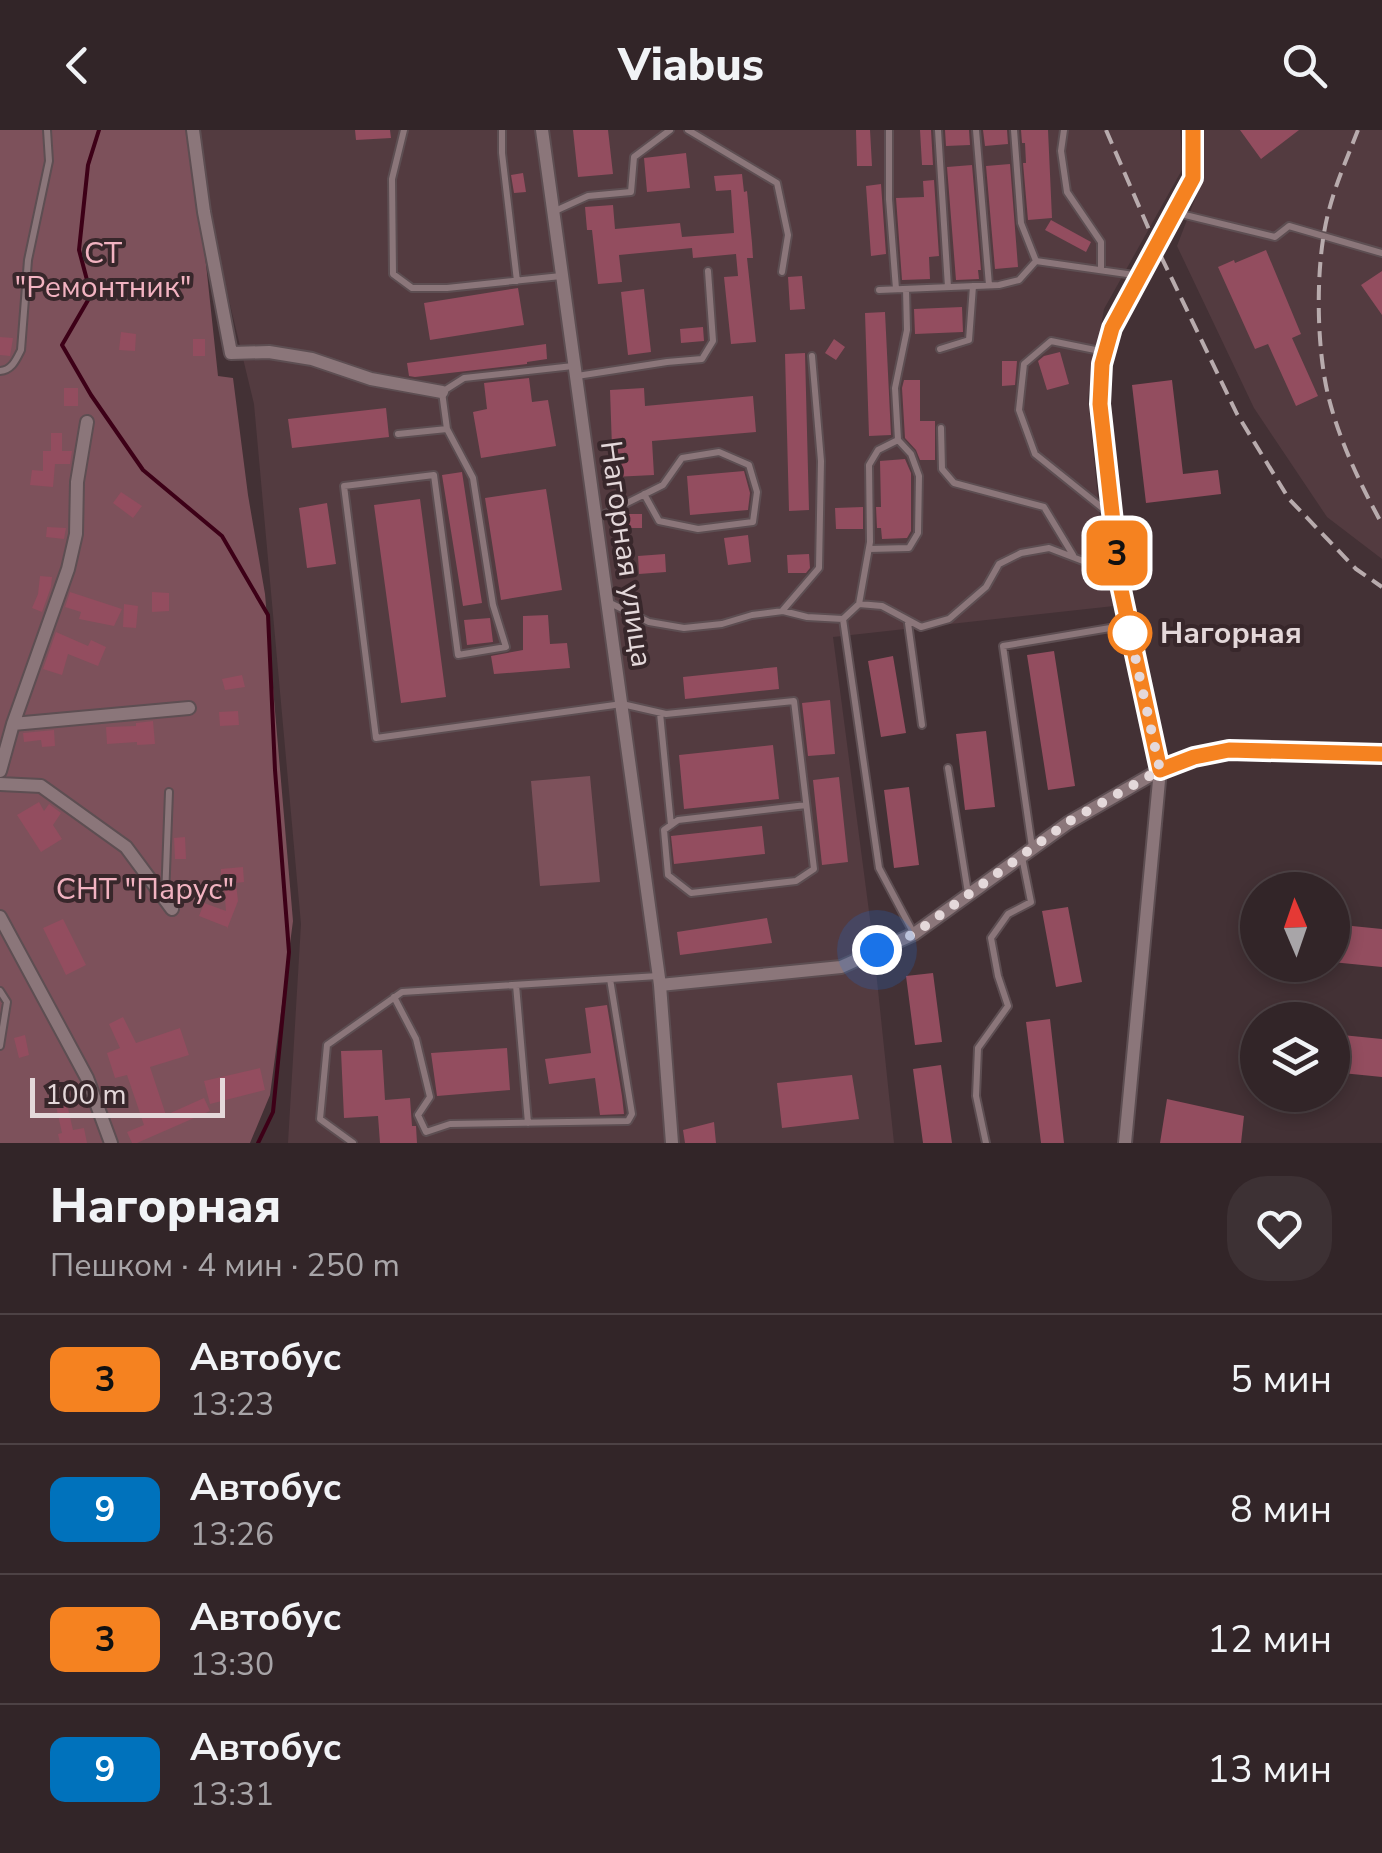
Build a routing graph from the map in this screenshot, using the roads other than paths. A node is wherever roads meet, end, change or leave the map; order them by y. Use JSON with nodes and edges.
{"nodes":[{"id":1,"x":47,"y":130,"type":"edge"},
{"id":2,"x":193,"y":130,"type":"edge"},
{"id":3,"x":404,"y":130,"type":"edge"},
{"id":4,"x":502,"y":130,"type":"edge"},
{"id":5,"x":542,"y":130,"type":"edge"},
{"id":6,"x":670,"y":130,"type":"edge"},
{"id":7,"x":688,"y":130,"type":"edge"},
{"id":8,"x":889,"y":130,"type":"edge"},
{"id":9,"x":938,"y":130,"type":"edge"},
{"id":10,"x":976,"y":130,"type":"edge"},
{"id":11,"x":1014,"y":130,"type":"edge"},
{"id":12,"x":1064,"y":130,"type":"edge"},
{"id":13,"x":1193,"y":130,"type":"edge"},
{"id":14,"x":554,"y":212,"type":"junction"},
{"id":15,"x":1176,"y":213,"type":"junction"},
{"id":16,"x":1382,"y":253,"type":"edge"},
{"id":17,"x":1036,"y":262,"type":"junction"},
{"id":18,"x":1101,"y":270,"type":"junction"},
{"id":19,"x":708,"y":271,"type":"dead end"},
{"id":20,"x":782,"y":272,"type":"dead end"},
{"id":21,"x":562,"y":276,"type":"junction"},
{"id":22,"x":1142,"y":276,"type":"junction"},
{"id":23,"x":518,"y":280,"type":"junction"},
{"id":24,"x":989,"y":285,"type":"junction"},
{"id":25,"x":973,"y":286,"type":"junction"},
{"id":26,"x":948,"y":287,"type":"junction"},
{"id":27,"x":896,"y":289,"type":"junction"},
{"id":28,"x":906,"y":289,"type":"junction"},
{"id":29,"x":879,"y":290,"type":"dead end"},
{"id":30,"x":940,"y":350,"type":"dead end"},
{"id":31,"x":1105,"y":352,"type":"junction"},
{"id":32,"x":812,"y":356,"type":"dead end"},
{"id":33,"x":576,"y":371,"type":"junction"},
{"id":34,"x":0,"y":372,"type":"edge"},
{"id":35,"x":442,"y":392,"type":"junction"},
{"id":36,"x":87,"y":422,"type":"dead end"},
{"id":37,"x":941,"y":428,"type":"dead end"},
{"id":38,"x":447,"y":429,"type":"junction"},
{"id":39,"x":398,"y":434,"type":"dead end"},
{"id":40,"x":898,"y":440,"type":"junction"},
{"id":41,"x":644,"y":494,"type":"junction"},
{"id":42,"x":1112,"y":516,"type":"junction"},
{"id":43,"x":596,"y":519,"type":"junction"},
{"id":44,"x":869,"y":549,"type":"junction"},
{"id":45,"x":1077,"y":559,"type":"junction"},
{"id":46,"x":1120,"y":585,"type":"junction"},
{"id":47,"x":607,"y":601,"type":"junction"},
{"id":48,"x":859,"y":604,"type":"junction"},
{"id":49,"x":782,"y":611,"type":"junction"},
{"id":50,"x":843,"y":618,"type":"junction"},
{"id":51,"x":908,"y":621,"type":"junction"},
{"id":52,"x":1128,"y":624,"type":"junction"},
{"id":53,"x":622,"y":704,"type":"junction"},
{"id":54,"x":190,"y":708,"type":"dead end"},
{"id":55,"x":660,"y":713,"type":"junction"},
{"id":56,"x":13,"y":724,"type":"junction"},
{"id":57,"x":922,"y":725,"type":"dead end"},
{"id":58,"x":1382,"y":754,"type":"edge"},
{"id":59,"x":948,"y":768,"type":"dead end"},
{"id":60,"x":1160,"y":770,"type":"junction"},
{"id":61,"x":0,"y":771,"type":"edge"},
{"id":62,"x":0,"y":784,"type":"edge"},
{"id":63,"x":170,"y":792,"type":"dead end"},
{"id":64,"x":806,"y":806,"type":"junction"},
{"id":65,"x":671,"y":825,"type":"junction"},
{"id":66,"x":1027,"y":852,"type":"junction"},
{"id":67,"x":968,"y":894,"type":"junction"},
{"id":68,"x":168,"y":904,"type":"joint"},
{"id":69,"x":0,"y":918,"type":"edge"},
{"id":70,"x":914,"y":934,"type":"junction"},
{"id":71,"x":610,"y":979,"type":"junction"},
{"id":72,"x":660,"y":981,"type":"junction"},
{"id":73,"x":516,"y":985,"type":"junction"},
{"id":74,"x":0,"y":992,"type":"edge"},
{"id":75,"x":394,"y":997,"type":"junction"},
{"id":76,"x":0,"y":1046,"type":"edge"},
{"id":77,"x":528,"y":1123,"type":"junction"},
{"id":78,"x":111,"y":1143,"type":"edge"},
{"id":79,"x":353,"y":1143,"type":"edge"},
{"id":80,"x":672,"y":1143,"type":"edge"},
{"id":81,"x":986,"y":1143,"type":"edge"},
{"id":82,"x":1125,"y":1143,"type":"edge"}],
"edges":[{"from":1,"to":34,"type":"lane"},
{"from":2,"to":35,"type":"street"},
{"from":3,"to":23,"type":"lane"},
{"from":4,"to":23,"type":"lane"},
{"from":5,"to":14,"type":"street","name":"Нагорная улица"},
{"from":6,"to":14,"type":"lane"},
{"from":7,"to":20,"type":"lane"},
{"from":8,"to":27,"type":"lane"},
{"from":9,"to":26,"type":"lane"},
{"from":10,"to":24,"type":"lane"},
{"from":11,"to":17,"type":"lane"},
{"from":12,"to":18,"type":"lane"},
{"from":13,"to":15,"type":"street"},
{"from":14,"to":21,"type":"street","name":"Нагорная улица"},
{"from":15,"to":16,"type":"lane"},
{"from":15,"to":22,"type":"street"},
{"from":17,"to":18,"type":"lane"},
{"from":17,"to":24,"type":"lane"},
{"from":18,"to":22,"type":"lane"},
{"from":19,"to":33,"type":"lane"},
{"from":21,"to":23,"type":"lane"},
{"from":21,"to":33,"type":"street","name":"Нагорная улица"},
{"from":22,"to":31,"type":"street"},
{"from":24,"to":25,"type":"lane"},
{"from":25,"to":26,"type":"lane"},
{"from":25,"to":30,"type":"lane"},
{"from":26,"to":28,"type":"lane"},
{"from":27,"to":28,"type":"lane"},
{"from":27,"to":29,"type":"lane"},
{"from":28,"to":40,"type":"lane"},
{"from":31,"to":42,"type":"street"},
{"from":31,"to":42,"type":"lane"},
{"from":32,"to":49,"type":"lane"},
{"from":33,"to":35,"type":"lane"},
{"from":33,"to":43,"type":"street","name":"Нагорная улица"},
{"from":35,"to":38,"type":"lane"},
{"from":36,"to":56,"type":"street"},
{"from":37,"to":45,"type":"lane"},
{"from":38,"to":39,"type":"lane"},
{"from":38,"to":53,"type":"lane"},
{"from":40,"to":44,"type":"lane"},
{"from":40,"to":44,"type":"lane"},
{"from":41,"to":41,"type":"lane"},
{"from":41,"to":43,"type":"lane"},
{"from":42,"to":46,"type":"street"},
{"from":43,"to":47,"type":"street","name":"Нагорная улица"},
{"from":44,"to":48,"type":"lane"},
{"from":45,"to":46,"type":"lane"},
{"from":45,"to":51,"type":"lane"},
{"from":46,"to":52,"type":"street"},
{"from":47,"to":49,"type":"lane"},
{"from":47,"to":53,"type":"street","name":"Нагорная улица"},
{"from":48,"to":50,"type":"lane"},
{"from":48,"to":51,"type":"lane"},
{"from":49,"to":50,"type":"lane"},
{"from":50,"to":70,"type":"lane"},
{"from":51,"to":57,"type":"lane"},
{"from":52,"to":60,"type":"street"},
{"from":52,"to":66,"type":"lane"},
{"from":53,"to":55,"type":"lane"},
{"from":53,"to":72,"type":"street","name":"Нагорная улица"},
{"from":54,"to":56,"type":"street"},
{"from":55,"to":64,"type":"lane"},
{"from":55,"to":65,"type":"lane"},
{"from":56,"to":61,"type":"street"},
{"from":58,"to":60,"type":"street"},
{"from":59,"to":67,"type":"lane"},
{"from":60,"to":66,"type":"street"},
{"from":60,"to":82,"type":"street"},
{"from":62,"to":68,"type":"street"},
{"from":63,"to":68,"type":"lane"},
{"from":64,"to":65,"type":"lane"},
{"from":64,"to":65,"type":"lane"},
{"from":66,"to":67,"type":"street"},
{"from":66,"to":81,"type":"lane"},
{"from":67,"to":70,"type":"street"},
{"from":69,"to":78,"type":"street"},
{"from":70,"to":72,"type":"street"},
{"from":71,"to":72,"type":"lane"},
{"from":71,"to":73,"type":"lane"},
{"from":71,"to":77,"type":"lane"},
{"from":72,"to":80,"type":"street","name":"Нагорная улица"},
{"from":73,"to":75,"type":"lane"},
{"from":73,"to":77,"type":"lane"},
{"from":74,"to":76,"type":"lane"},
{"from":75,"to":77,"type":"lane"},
{"from":75,"to":79,"type":"lane"}]}
